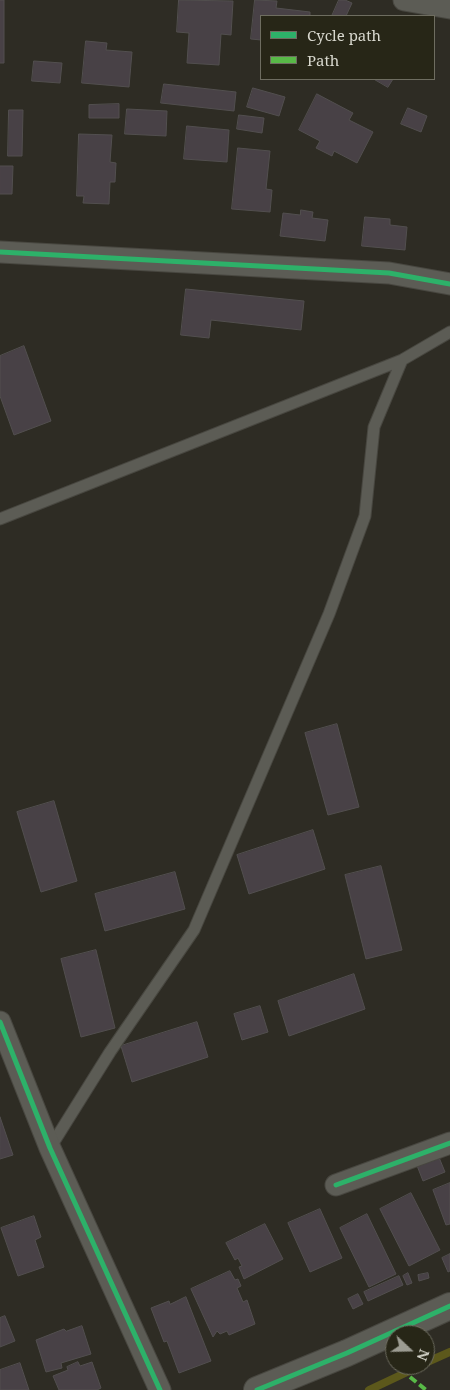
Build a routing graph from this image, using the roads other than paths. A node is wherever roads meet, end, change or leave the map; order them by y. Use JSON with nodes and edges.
{"nodes":[{"id":1,"x":404,"y":0,"type":"edge"},
{"id":2,"x":450,"y":8,"type":"edge"},
{"id":3,"x":0,"y":252,"type":"edge"},
{"id":4,"x":450,"y":284,"type":"edge"},
{"id":5,"x":450,"y":332,"type":"edge"},
{"id":6,"x":402,"y":360,"type":"junction"},
{"id":7,"x":0,"y":520,"type":"edge"},
{"id":8,"x":0,"y":1022,"type":"edge"},
{"id":9,"x":450,"y":1143,"type":"edge"},
{"id":10,"x":50,"y":1148,"type":"junction"},
{"id":11,"x":336,"y":1185,"type":"dead end"},
{"id":12,"x":450,"y":1306,"type":"edge"},
{"id":13,"x":160,"y":1390,"type":"edge"},
{"id":14,"x":257,"y":1390,"type":"edge"}],
"edges":[{"from":1,"to":2,"type":"street"},
{"from":3,"to":4,"type":"street"},
{"from":5,"to":6,"type":"lane"},
{"from":6,"to":7,"type":"lane"},
{"from":6,"to":10,"type":"lane"},
{"from":8,"to":10,"type":"street"},
{"from":9,"to":11,"type":"street"},
{"from":10,"to":13,"type":"street"},
{"from":12,"to":14,"type":"street"}]}
